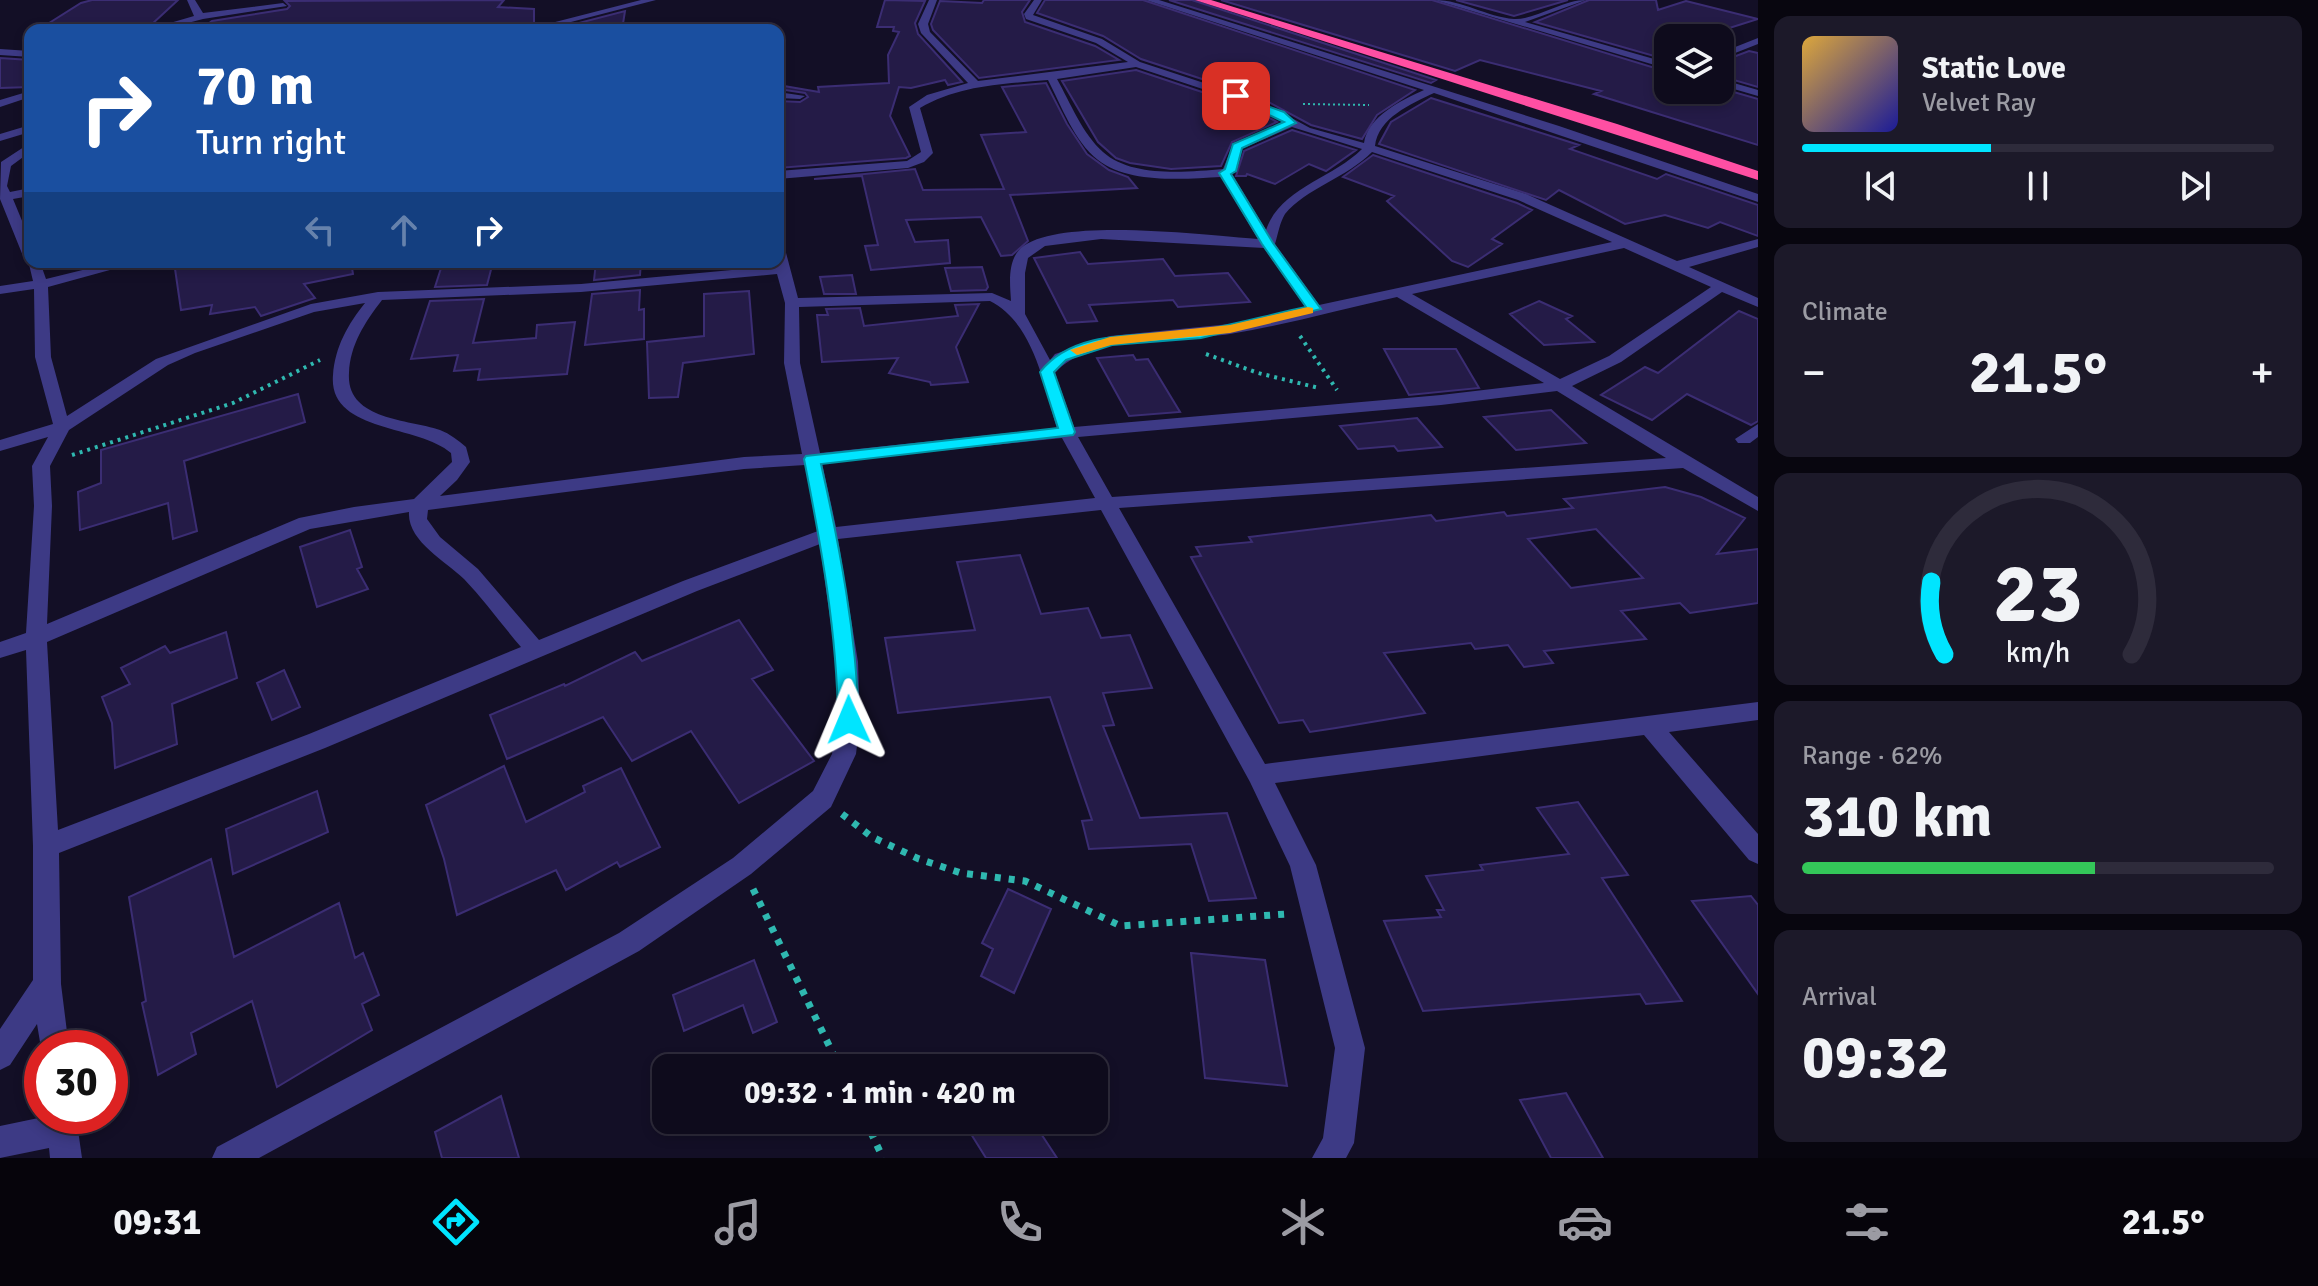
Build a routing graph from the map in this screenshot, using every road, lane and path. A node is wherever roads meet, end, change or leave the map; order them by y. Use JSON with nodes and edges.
{"nodes":[{"id":1,"x":191,"y":0,"type":"edge"},
{"id":2,"x":652,"y":0,"type":"edge"},
{"id":3,"x":933,"y":0,"type":"edge"},
{"id":4,"x":1025,"y":0,"type":"edge"},
{"id":5,"x":1047,"y":0,"type":"edge"},
{"id":6,"x":1150,"y":0,"type":"edge"},
{"id":7,"x":1200,"y":0,"type":"edge"},
{"id":8,"x":1439,"y":0,"type":"edge"},
{"id":9,"x":1582,"y":0,"type":"edge"},
{"id":10,"x":1038,"y":1,"type":"edge"},
{"id":11,"x":283,"y":6,"type":"dead end"},
{"id":12,"x":203,"y":16,"type":"junction"},
{"id":13,"x":1516,"y":22,"type":"junction"},
{"id":14,"x":173,"y":24,"type":"edge"},
{"id":15,"x":554,"y":24,"type":"edge"},
{"id":16,"x":1758,"y":41,"type":"edge"},
{"id":17,"x":1734,"y":50,"type":"edge"},
{"id":18,"x":0,"y":52,"type":"edge"},
{"id":19,"x":24,"y":54,"type":"edge"},
{"id":20,"x":1654,"y":62,"type":"edge"},
{"id":21,"x":1137,"y":64,"type":"junction"},
{"id":22,"x":1051,"y":77,"type":"junction"},
{"id":23,"x":975,"y":84,"type":"junction"},
{"id":24,"x":1734,"y":86,"type":"edge"},
{"id":25,"x":1434,"y":89,"type":"junction"},
{"id":26,"x":1758,"y":93,"type":"edge"},
{"id":27,"x":784,"y":95,"type":"edge"},
{"id":28,"x":24,"y":96,"type":"edge"},
{"id":29,"x":800,"y":96,"type":"dead end"},
{"id":30,"x":0,"y":104,"type":"edge"},
{"id":31,"x":1258,"y":104,"type":"junction"},
{"id":32,"x":1398,"y":106,"type":"junction"},
{"id":33,"x":1291,"y":123,"type":"junction"},
{"id":34,"x":24,"y":130,"type":"edge"},
{"id":35,"x":0,"y":138,"type":"edge"},
{"id":36,"x":1369,"y":149,"type":"junction"},
{"id":37,"x":24,"y":151,"type":"edge"},
{"id":38,"x":1225,"y":173,"type":"junction"},
{"id":39,"x":784,"y":174,"type":"edge"},
{"id":40,"x":1758,"y":176,"type":"edge"},
{"id":41,"x":24,"y":193,"type":"edge"},
{"id":42,"x":5,"y":197,"type":"junction"},
{"id":43,"x":1758,"y":198,"type":"edge"},
{"id":44,"x":24,"y":242,"type":"edge"},
{"id":45,"x":1628,"y":243,"type":"junction"},
{"id":46,"x":1758,"y":243,"type":"edge"},
{"id":47,"x":1268,"y":244,"type":"junction"},
{"id":48,"x":1679,"y":265,"type":"junction"},
{"id":49,"x":35,"y":268,"type":"edge"},
{"id":50,"x":107,"y":268,"type":"edge"},
{"id":51,"x":784,"y":269,"type":"joint"},
{"id":52,"x":41,"y":284,"type":"junction"},
{"id":53,"x":1722,"y":286,"type":"junction"},
{"id":54,"x":0,"y":290,"type":"edge"},
{"id":55,"x":1400,"y":293,"type":"junction"},
{"id":56,"x":378,"y":296,"type":"junction"},
{"id":57,"x":792,"y":303,"type":"junction"},
{"id":58,"x":1758,"y":303,"type":"edge"},
{"id":59,"x":1314,"y":309,"type":"junction"},
{"id":60,"x":1019,"y":313,"type":"junction"},
{"id":61,"x":1292,"y":314,"type":"junction"},
{"id":62,"x":1164,"y":337,"type":"junction"},
{"id":63,"x":345,"y":348,"type":"junction"},
{"id":64,"x":1047,"y":372,"type":"junction"},
{"id":65,"x":1559,"y":386,"type":"junction"},
{"id":66,"x":62,"y":427,"type":"junction"},
{"id":67,"x":1067,"y":432,"type":"junction"},
{"id":68,"x":0,"y":446,"type":"edge"},
{"id":69,"x":812,"y":459,"type":"junction"},
{"id":70,"x":1683,"y":462,"type":"junction"},
{"id":71,"x":41,"y":466,"type":"junction"},
{"id":72,"x":1108,"y":503,"type":"junction"},
{"id":73,"x":419,"y":505,"type":"junction"},
{"id":74,"x":1758,"y":505,"type":"edge"},
{"id":75,"x":828,"y":534,"type":"junction"},
{"id":76,"x":36,"y":638,"type":"junction"},
{"id":77,"x":535,"y":649,"type":"junction"},
{"id":78,"x":0,"y":650,"type":"edge"},
{"id":79,"x":1758,"y":711,"type":"edge"},
{"id":80,"x":1650,"y":726,"type":"junction"},
{"id":81,"x":1259,"y":775,"type":"junction"},
{"id":82,"x":822,"y":799,"type":"junction"},
{"id":83,"x":46,"y":846,"type":"junction"},
{"id":84,"x":1758,"y":852,"type":"edge"},
{"id":85,"x":742,"y":866,"type":"junction"},
{"id":86,"x":1315,"y":912,"type":"junction"},
{"id":87,"x":47,"y":984,"type":"junction"},
{"id":88,"x":52,"y":1030,"type":"edge"},
{"id":89,"x":833,"y":1054,"type":"edge"},
{"id":90,"x":0,"y":1055,"type":"edge"},
{"id":91,"x":872,"y":1134,"type":"edge"},
{"id":92,"x":64,"y":1135,"type":"edge"},
{"id":93,"x":0,"y":1142,"type":"edge"},
{"id":94,"x":228,"y":1158,"type":"edge"},
{"id":95,"x":883,"y":1158,"type":"edge"},
{"id":96,"x":1328,"y":1158,"type":"edge"}],
"edges":[{"from":1,"to":12,"type":"street"},
{"from":2,"to":15,"type":"street"},
{"from":3,"to":23,"type":"street"},
{"from":4,"to":10,"type":"street"},
{"from":5,"to":10,"type":"street"},
{"from":6,"to":25,"type":"street"},
{"from":7,"to":40,"type":"highway"},
{"from":8,"to":13,"type":"street"},
{"from":9,"to":13,"type":"street"},
{"from":10,"to":21,"type":"street"},
{"from":11,"to":12,"type":"street"},
{"from":12,"to":14,"type":"street"},
{"from":13,"to":20,"type":"street"},
{"from":16,"to":17,"type":"street"},
{"from":18,"to":19,"type":"street"},
{"from":21,"to":22,"type":"street"},
{"from":21,"to":31,"type":"street"},
{"from":22,"to":23,"type":"street"},
{"from":22,"to":38,"type":"street"},
{"from":23,"to":39,"type":"street"},
{"from":24,"to":26,"type":"street"},
{"from":25,"to":32,"type":"street"},
{"from":25,"to":43,"type":"street"},
{"from":27,"to":29,"type":"street"},
{"from":28,"to":30,"type":"street"},
{"from":31,"to":32,"type":"path"},
{"from":31,"to":33,"type":"street"},
{"from":32,"to":36,"type":"street"},
{"from":33,"to":36,"type":"street"},
{"from":33,"to":38,"type":"street"},
{"from":34,"to":35,"type":"street"},
{"from":36,"to":45,"type":"street"},
{"from":36,"to":47,"type":"street"},
{"from":37,"to":42,"type":"street"},
{"from":38,"to":47,"type":"street"},
{"from":41,"to":42,"type":"street"},
{"from":42,"to":44,"type":"street"},
{"from":45,"to":48,"type":"street"},
{"from":45,"to":55,"type":"street"},
{"from":46,"to":48,"type":"street"},
{"from":47,"to":59,"type":"street"},
{"from":47,"to":60,"type":"street"},
{"from":48,"to":53,"type":"street"},
{"from":49,"to":52,"type":"street"},
{"from":50,"to":52,"type":"street"},
{"from":51,"to":56,"type":"street"},
{"from":51,"to":57,"type":"street"},
{"from":52,"to":54,"type":"street"},
{"from":52,"to":66,"type":"street"},
{"from":53,"to":58,"type":"street"},
{"from":53,"to":65,"type":"street"},
{"from":55,"to":59,"type":"street"},
{"from":55,"to":65,"type":"street"},
{"from":56,"to":63,"type":"street"},
{"from":56,"to":66,"type":"street"},
{"from":57,"to":60,"type":"street"},
{"from":57,"to":69,"type":"street"},
{"from":59,"to":61,"type":"street"},
{"from":60,"to":64,"type":"street"},
{"from":61,"to":62,"type":"street"},
{"from":61,"to":62,"type":"path"},
{"from":62,"to":64,"type":"street"},
{"from":63,"to":71,"type":"path"},
{"from":63,"to":73,"type":"street"},
{"from":64,"to":67,"type":"street"},
{"from":65,"to":67,"type":"street"},
{"from":65,"to":70,"type":"street"},
{"from":66,"to":68,"type":"street"},
{"from":66,"to":71,"type":"street"},
{"from":67,"to":69,"type":"street"},
{"from":67,"to":72,"type":"street"},
{"from":69,"to":73,"type":"street"},
{"from":69,"to":75,"type":"street"},
{"from":70,"to":72,"type":"street"},
{"from":70,"to":74,"type":"street"},
{"from":71,"to":76,"type":"street"},
{"from":72,"to":75,"type":"street"},
{"from":72,"to":81,"type":"street"},
{"from":73,"to":76,"type":"street"},
{"from":73,"to":77,"type":"street"},
{"from":75,"to":77,"type":"street"},
{"from":75,"to":82,"type":"street"},
{"from":76,"to":78,"type":"street"},
{"from":76,"to":83,"type":"street"},
{"from":77,"to":83,"type":"street"},
{"from":79,"to":80,"type":"street"},
{"from":80,"to":81,"type":"street"},
{"from":80,"to":84,"type":"street"},
{"from":81,"to":86,"type":"street"},
{"from":82,"to":85,"type":"street"},
{"from":82,"to":86,"type":"path"},
{"from":83,"to":87,"type":"street"},
{"from":85,"to":89,"type":"path"},
{"from":85,"to":94,"type":"street"},
{"from":86,"to":96,"type":"street"},
{"from":87,"to":88,"type":"street"},
{"from":87,"to":90,"type":"street"},
{"from":91,"to":95,"type":"path"},
{"from":92,"to":93,"type":"street"}]}
